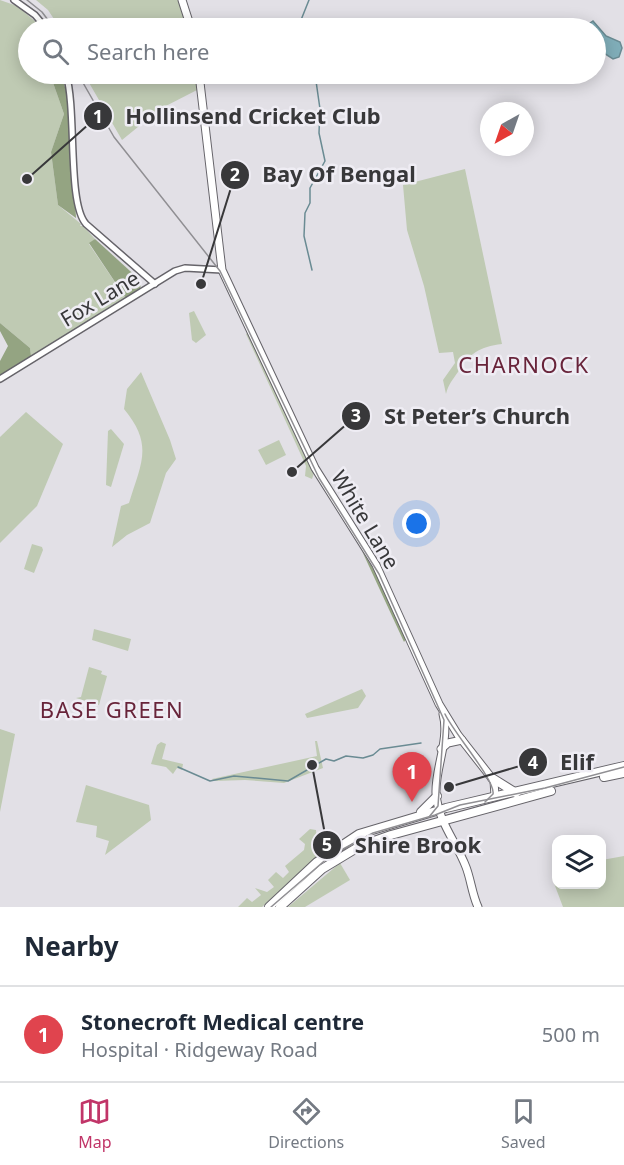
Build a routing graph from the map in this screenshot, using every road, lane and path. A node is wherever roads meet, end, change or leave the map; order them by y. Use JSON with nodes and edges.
{"nodes":[{"id":1,"x":14,"y":0,"type":"edge"},
{"id":2,"x":182,"y":0,"type":"edge"},
{"id":3,"x":38,"y":18,"type":"edge"},
{"id":4,"x":187,"y":18,"type":"edge"},
{"id":5,"x":68,"y":84,"type":"edge"},
{"id":6,"x":200,"y":84,"type":"edge"},
{"id":7,"x":222,"y":270,"type":"junction"},
{"id":8,"x":155,"y":284,"type":"junction"},
{"id":9,"x":0,"y":379,"type":"edge"},
{"id":10,"x":439,"y":704,"type":"junction"},
{"id":11,"x":462,"y":740,"type":"junction"},
{"id":12,"x":441,"y":749,"type":"junction"},
{"id":13,"x":624,"y":766,"type":"edge"},
{"id":14,"x":624,"y":773,"type":"edge"},
{"id":15,"x":492,"y":778,"type":"junction"},
{"id":16,"x":516,"y":792,"type":"junction"},
{"id":17,"x":436,"y":796,"type":"junction"},
{"id":18,"x":495,"y":796,"type":"junction"},
{"id":19,"x":486,"y":808,"type":"junction"},
{"id":20,"x":439,"y":809,"type":"junction"},
{"id":21,"x":415,"y":816,"type":"junction"},
{"id":22,"x":455,"y":816,"type":"junction"},
{"id":23,"x":442,"y":820,"type":"junction"},
{"id":24,"x":447,"y":831,"type":"junction"},
{"id":25,"x":269,"y":907,"type":"edge"},
{"id":26,"x":280,"y":907,"type":"edge"},
{"id":27,"x":478,"y":907,"type":"edge"}],
"edges":[{"from":1,"to":3,"type":"street"},
{"from":2,"to":4,"type":"main road"},
{"from":5,"to":8,"type":"street"},
{"from":6,"to":7,"type":"main road","name":"White Lane"},
{"from":7,"to":8,"type":"street","name":"Fox Lane"},
{"from":7,"to":10,"type":"main road","name":"White Lane"},
{"from":8,"to":9,"type":"street","name":"Fox Lane"},
{"from":10,"to":11,"type":"main road","name":"White Lane"},
{"from":10,"to":12,"type":"main road"},
{"from":11,"to":12,"type":"main road"},
{"from":11,"to":15,"type":"main road","name":"White Lane"},
{"from":12,"to":17,"type":"main road"},
{"from":13,"to":16,"type":"highway"},
{"from":14,"to":19,"type":"highway"},
{"from":15,"to":16,"type":"highway"},
{"from":15,"to":18,"type":"main road","name":"White Lane"},
{"from":16,"to":18,"type":"highway"},
{"from":17,"to":20,"type":"main road"},
{"from":17,"to":21,"type":"highway"},
{"from":18,"to":19,"type":"highway"},
{"from":18,"to":20,"type":"highway"},
{"from":19,"to":22,"type":"highway"},
{"from":20,"to":21,"type":"highway"},
{"from":20,"to":22,"type":"highway"},
{"from":20,"to":23,"type":"main road"},
{"from":21,"to":25,"type":"highway"},
{"from":22,"to":23,"type":"highway"},
{"from":22,"to":24,"type":"main road"},
{"from":23,"to":24,"type":"main road"},
{"from":23,"to":26,"type":"highway"},
{"from":24,"to":27,"type":"main road"}]}
